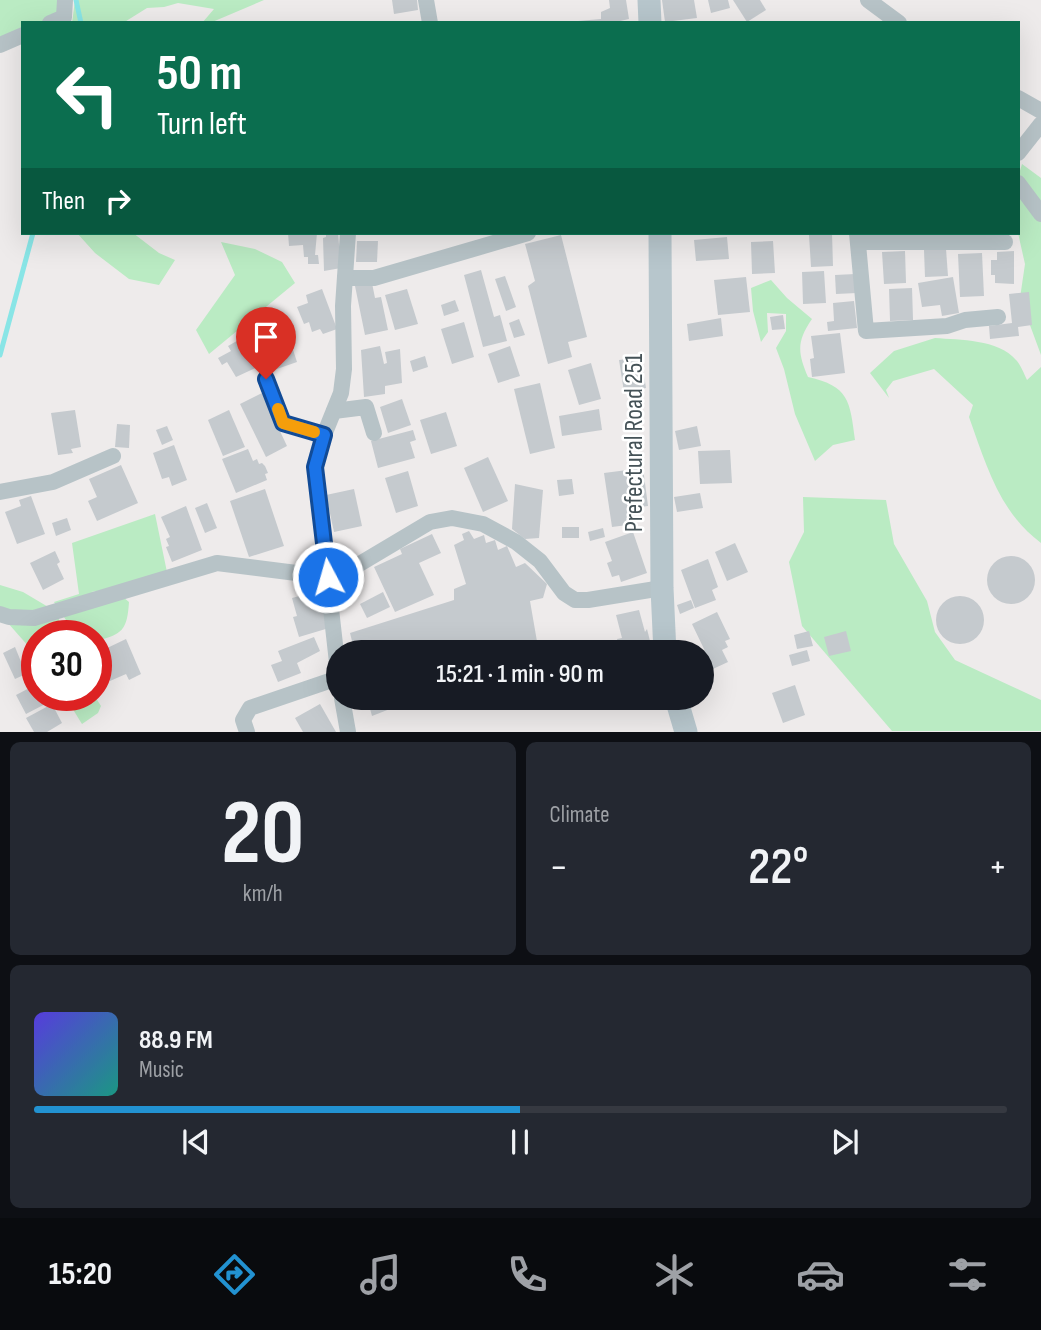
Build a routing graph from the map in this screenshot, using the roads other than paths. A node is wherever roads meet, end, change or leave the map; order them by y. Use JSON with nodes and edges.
{"nodes":[{"id":1,"x":65,"y":0,"type":"edge"},
{"id":2,"x":426,"y":0,"type":"edge"},
{"id":3,"x":649,"y":0,"type":"edge"},
{"id":4,"x":868,"y":0,"type":"edge"},
{"id":5,"x":55,"y":21,"type":"edge"},
{"id":6,"x":430,"y":21,"type":"edge"},
{"id":7,"x":650,"y":21,"type":"edge"},
{"id":8,"x":896,"y":21,"type":"edge"},
{"id":9,"x":21,"y":36,"type":"edge"},
{"id":10,"x":0,"y":44,"type":"edge"},
{"id":11,"x":1020,"y":99,"type":"edge"},
{"id":12,"x":1041,"y":111,"type":"edge"},
{"id":13,"x":1041,"y":124,"type":"edge"},
{"id":14,"x":1020,"y":150,"type":"edge"},
{"id":15,"x":1020,"y":186,"type":"edge"},
{"id":16,"x":1041,"y":214,"type":"edge"},
{"id":17,"x":348,"y":235,"type":"edge"},
{"id":18,"x":521,"y":235,"type":"edge"},
{"id":19,"x":660,"y":235,"type":"edge"},
{"id":20,"x":858,"y":237,"type":"edge"},
{"id":21,"x":1005,"y":242,"type":"dead end"},
{"id":22,"x":345,"y":278,"type":"junction"},
{"id":23,"x":998,"y":317,"type":"dead end"},
{"id":24,"x":266,"y":379,"type":"dead end"},
{"id":25,"x":334,"y":411,"type":"junction"},
{"id":26,"x":374,"y":433,"type":"dead end"},
{"id":27,"x":324,"y":435,"type":"junction"},
{"id":28,"x":113,"y":456,"type":"dead end"},
{"id":29,"x":0,"y":492,"type":"edge"},
{"id":30,"x":328,"y":577,"type":"junction"},
{"id":31,"x":662,"y":588,"type":"junction"},
{"id":32,"x":0,"y":614,"type":"edge"},
{"id":33,"x":335,"y":640,"type":"edge"},
{"id":34,"x":664,"y":640,"type":"edge"},
{"id":35,"x":326,"y":682,"type":"edge"},
{"id":36,"x":344,"y":710,"type":"edge"},
{"id":37,"x":679,"y":710,"type":"edge"},
{"id":38,"x":247,"y":732,"type":"edge"},
{"id":39,"x":348,"y":732,"type":"edge"},
{"id":40,"x":685,"y":732,"type":"edge"}],
"edges":[{"from":1,"to":5,"type":"street"},
{"from":2,"to":6,"type":"street"},
{"from":3,"to":7,"type":"main road"},
{"from":4,"to":8,"type":"street"},
{"from":9,"to":10,"type":"street"},
{"from":11,"to":12,"type":"street"},
{"from":13,"to":14,"type":"street"},
{"from":15,"to":16,"type":"street"},
{"from":17,"to":22,"type":"street"},
{"from":18,"to":22,"type":"street"},
{"from":19,"to":31,"type":"main road","name":"Prefectural Road 251"},
{"from":20,"to":21,"type":"street"},
{"from":20,"to":23,"type":"street"},
{"from":22,"to":25,"type":"street"},
{"from":24,"to":27,"type":"street"},
{"from":25,"to":26,"type":"street"},
{"from":25,"to":27,"type":"street"},
{"from":27,"to":30,"type":"street"},
{"from":28,"to":29,"type":"street"},
{"from":30,"to":31,"type":"street"},
{"from":30,"to":32,"type":"street"},
{"from":30,"to":33,"type":"street"},
{"from":31,"to":34,"type":"main road","name":"Prefectural Road 251"},
{"from":35,"to":38,"type":"street"},
{"from":36,"to":39,"type":"street"},
{"from":37,"to":40,"type":"main road"}]}
